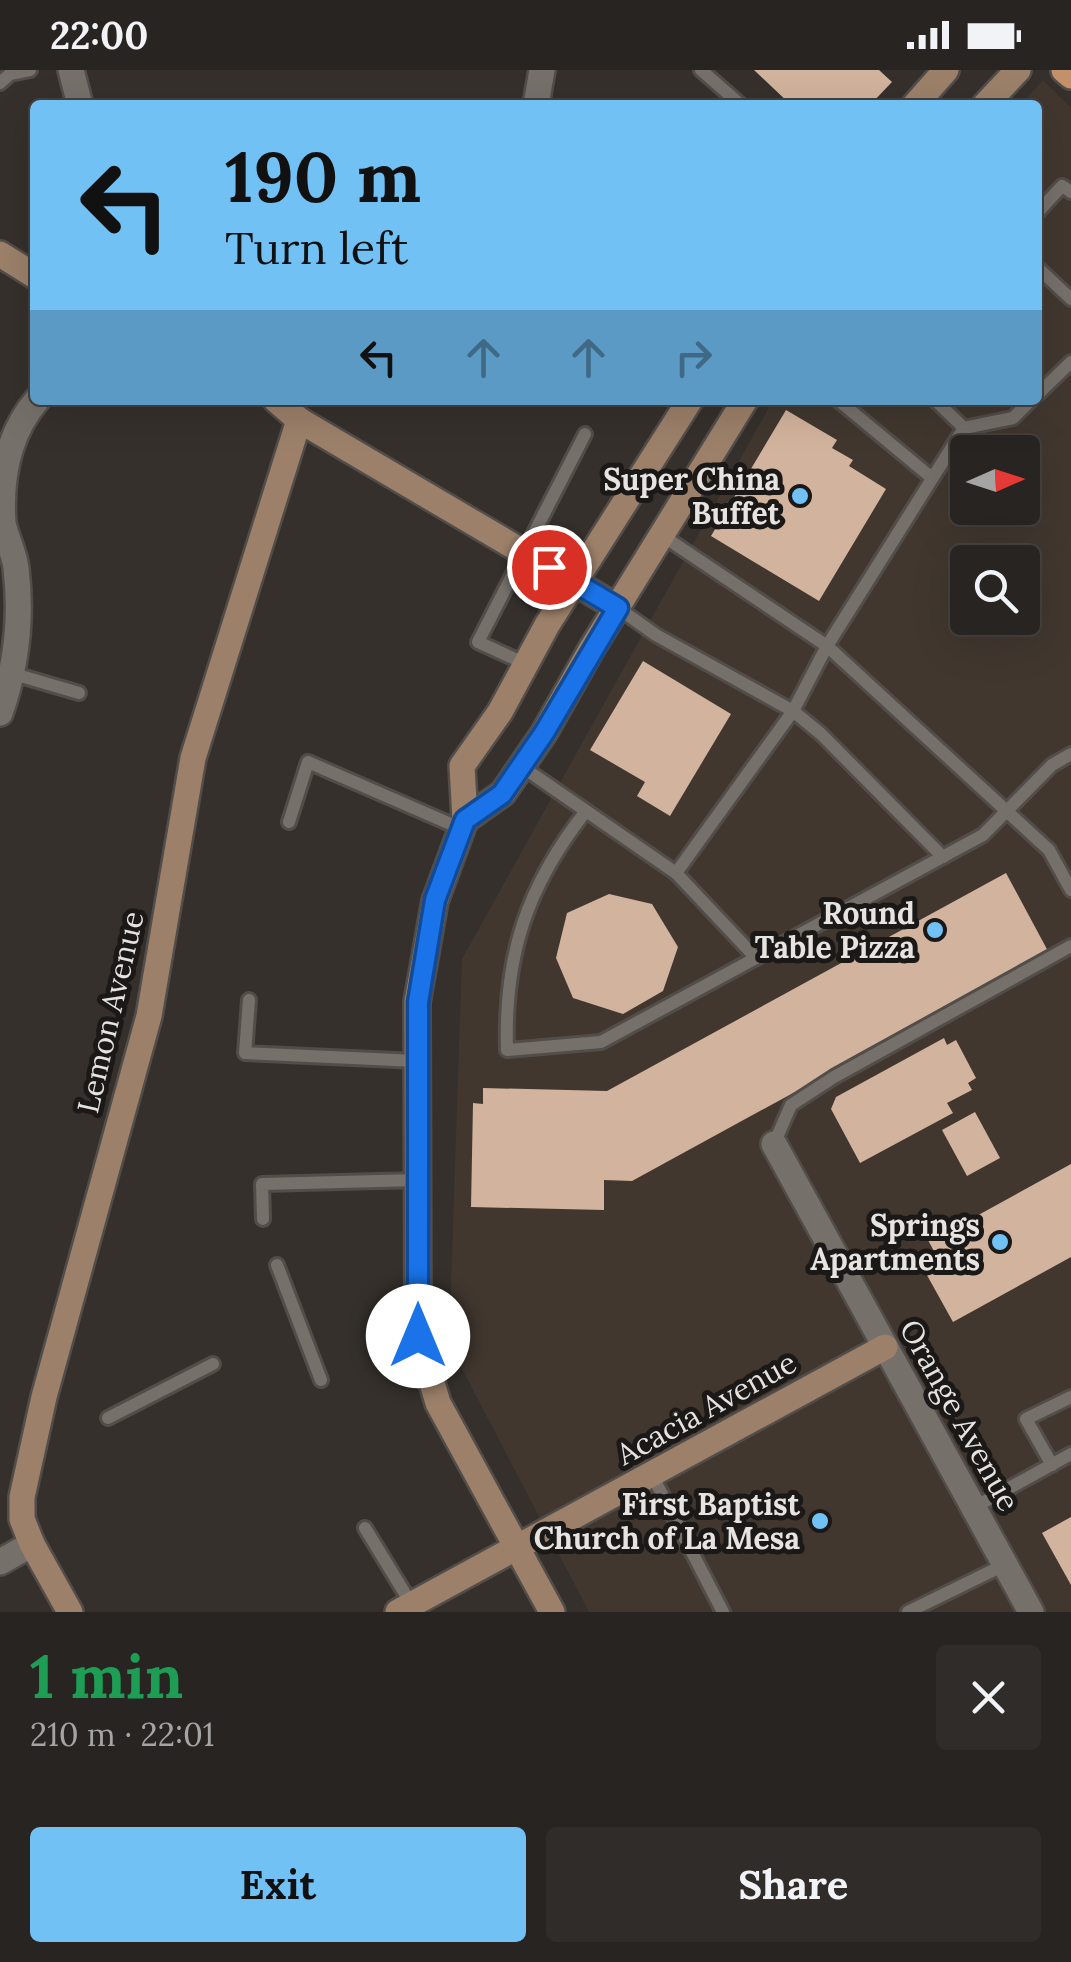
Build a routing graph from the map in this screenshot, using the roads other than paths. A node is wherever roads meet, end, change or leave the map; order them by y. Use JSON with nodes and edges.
{"nodes":[{"id":1,"x":30,"y":70,"type":"edge"},
{"id":2,"x":71,"y":70,"type":"edge"},
{"id":3,"x":542,"y":70,"type":"edge"},
{"id":4,"x":702,"y":70,"type":"edge"},
{"id":5,"x":1018,"y":70,"type":"edge"},
{"id":6,"x":1064,"y":70,"type":"edge"},
{"id":7,"x":944,"y":71,"type":"edge"},
{"id":8,"x":6,"y":76,"type":"edge"},
{"id":9,"x":1071,"y":76,"type":"edge"},
{"id":10,"x":79,"y":100,"type":"edge"},
{"id":11,"x":537,"y":100,"type":"edge"},
{"id":12,"x":736,"y":100,"type":"edge"},
{"id":13,"x":919,"y":100,"type":"edge"},
{"id":14,"x":990,"y":100,"type":"edge"},
{"id":15,"x":1071,"y":192,"type":"edge"},
{"id":16,"x":1042,"y":208,"type":"edge"},
{"id":17,"x":0,"y":254,"type":"edge"},
{"id":18,"x":1042,"y":272,"type":"edge"},
{"id":19,"x":30,"y":273,"type":"edge"},
{"id":20,"x":1071,"y":299,"type":"edge"},
{"id":21,"x":1071,"y":362,"type":"edge"},
{"id":22,"x":1042,"y":390,"type":"edge"},
{"id":23,"x":33,"y":405,"type":"edge"},
{"id":24,"x":282,"y":405,"type":"edge"},
{"id":25,"x":687,"y":405,"type":"edge"},
{"id":26,"x":743,"y":405,"type":"edge"},
{"id":27,"x":844,"y":405,"type":"edge"},
{"id":28,"x":939,"y":405,"type":"edge"},
{"id":29,"x":1027,"y":405,"type":"edge"},
{"id":30,"x":298,"y":420,"type":"junction"},
{"id":31,"x":964,"y":428,"type":"junction"},
{"id":32,"x":585,"y":434,"type":"dead end"},
{"id":33,"x":932,"y":478,"type":"junction"},
{"id":34,"x":2,"y":527,"type":"edge"},
{"id":35,"x":663,"y":536,"type":"junction"},
{"id":36,"x":523,"y":552,"type":"junction"},
{"id":37,"x":574,"y":583,"type":"junction"},
{"id":38,"x":618,"y":608,"type":"junction"},
{"id":39,"x":827,"y":646,"type":"junction"},
{"id":40,"x":526,"y":664,"type":"junction"},
{"id":41,"x":14,"y":674,"type":"junction"},
{"id":42,"x":79,"y":693,"type":"dead end"},
{"id":43,"x":793,"y":711,"type":"junction"},
{"id":44,"x":0,"y":713,"type":"edge"},
{"id":45,"x":1071,"y":754,"type":"edge"},
{"id":46,"x":521,"y":766,"type":"junction"},
{"id":47,"x":586,"y":812,"type":"junction"},
{"id":48,"x":1008,"y":813,"type":"junction"},
{"id":49,"x":289,"y":822,"type":"dead end"},
{"id":50,"x":463,"y":824,"type":"junction"},
{"id":51,"x":943,"y":857,"type":"junction"},
{"id":52,"x":676,"y":873,"type":"junction"},
{"id":53,"x":1071,"y":890,"type":"edge"},
{"id":54,"x":1071,"y":946,"type":"edge"},
{"id":55,"x":756,"y":958,"type":"junction"},
{"id":56,"x":249,"y":1000,"type":"dead end"},
{"id":57,"x":417,"y":1061,"type":"junction"},
{"id":58,"x":774,"y":1144,"type":"joint"},
{"id":59,"x":418,"y":1180,"type":"junction"},
{"id":60,"x":263,"y":1218,"type":"dead end"},
{"id":61,"x":277,"y":1265,"type":"dead end"},
{"id":62,"x":886,"y":1347,"type":"junction"},
{"id":63,"x":213,"y":1364,"type":"dead end"},
{"id":64,"x":321,"y":1380,"type":"dead end"},
{"id":65,"x":1071,"y":1397,"type":"edge"},
{"id":66,"x":108,"y":1418,"type":"dead end"},
{"id":67,"x":1071,"y":1454,"type":"edge"},
{"id":68,"x":1052,"y":1465,"type":"junction"},
{"id":69,"x":652,"y":1474,"type":"junction"},
{"id":70,"x":973,"y":1508,"type":"junction"},
{"id":71,"x":365,"y":1528,"type":"dead end"},
{"id":72,"x":32,"y":1544,"type":"junction"},
{"id":73,"x":518,"y":1548,"type":"junction"},
{"id":74,"x":0,"y":1562,"type":"edge"},
{"id":75,"x":1004,"y":1564,"type":"junction"},
{"id":76,"x":419,"y":1606,"type":"edge"},
{"id":77,"x":70,"y":1612,"type":"edge"},
{"id":78,"x":552,"y":1612,"type":"edge"},
{"id":79,"x":724,"y":1612,"type":"edge"},
{"id":80,"x":908,"y":1612,"type":"edge"},
{"id":81,"x":1031,"y":1612,"type":"edge"}],
"edges":[{"from":1,"to":8,"type":"lane"},
{"from":2,"to":10,"type":"street"},
{"from":3,"to":11,"type":"street"},
{"from":4,"to":12,"type":"lane"},
{"from":5,"to":14,"type":"street"},
{"from":6,"to":9,"type":"main road"},
{"from":7,"to":13,"type":"street"},
{"from":15,"to":16,"type":"lane"},
{"from":17,"to":19,"type":"street"},
{"from":18,"to":20,"type":"lane"},
{"from":21,"to":22,"type":"lane"},
{"from":23,"to":34,"type":"street"},
{"from":24,"to":30,"type":"street"},
{"from":25,"to":37,"type":"street"},
{"from":26,"to":35,"type":"street"},
{"from":27,"to":33,"type":"lane"},
{"from":28,"to":31,"type":"lane"},
{"from":29,"to":31,"type":"lane"},
{"from":30,"to":36,"type":"street"},
{"from":30,"to":72,"type":"street","name":"Lemon Avenue"},
{"from":31,"to":33,"type":"lane"},
{"from":32,"to":36,"type":"lane"},
{"from":33,"to":39,"type":"lane"},
{"from":34,"to":41,"type":"street"},
{"from":35,"to":38,"type":"street"},
{"from":35,"to":39,"type":"lane"},
{"from":36,"to":37,"type":"street"},
{"from":36,"to":40,"type":"lane"},
{"from":37,"to":38,"type":"street"},
{"from":37,"to":40,"type":"street"},
{"from":38,"to":43,"type":"lane"},
{"from":38,"to":46,"type":"street"},
{"from":39,"to":43,"type":"lane"},
{"from":39,"to":48,"type":"lane"},
{"from":40,"to":50,"type":"street"},
{"from":41,"to":42,"type":"lane"},
{"from":41,"to":44,"type":"street"},
{"from":43,"to":51,"type":"lane"},
{"from":43,"to":52,"type":"lane"},
{"from":45,"to":48,"type":"lane"},
{"from":46,"to":47,"type":"lane"},
{"from":46,"to":50,"type":"street"},
{"from":47,"to":52,"type":"lane"},
{"from":47,"to":55,"type":"lane"},
{"from":48,"to":51,"type":"lane"},
{"from":48,"to":53,"type":"lane"},
{"from":49,"to":50,"type":"lane"},
{"from":50,"to":57,"type":"street"},
{"from":51,"to":55,"type":"lane"},
{"from":52,"to":55,"type":"lane"},
{"from":54,"to":58,"type":"lane"},
{"from":56,"to":57,"type":"lane"},
{"from":57,"to":59,"type":"street"},
{"from":58,"to":62,"type":"street","name":"Orange Avenue"},
{"from":59,"to":60,"type":"lane"},
{"from":59,"to":73,"type":"street"},
{"from":61,"to":64,"type":"lane"},
{"from":62,"to":69,"type":"street","name":"Acacia Avenue"},
{"from":62,"to":70,"type":"street","name":"Orange Avenue"},
{"from":63,"to":66,"type":"lane"},
{"from":65,"to":68,"type":"lane"},
{"from":67,"to":68,"type":"lane"},
{"from":68,"to":70,"type":"lane"},
{"from":69,"to":73,"type":"street","name":"Acacia Avenue"},
{"from":69,"to":79,"type":"lane"},
{"from":70,"to":75,"type":"street","name":"Orange Avenue"},
{"from":71,"to":76,"type":"lane"},
{"from":72,"to":74,"type":"street"},
{"from":72,"to":77,"type":"street","name":"Lemon Avenue"},
{"from":73,"to":76,"type":"street","name":"Acacia Avenue"},
{"from":73,"to":78,"type":"street"},
{"from":75,"to":80,"type":"lane"},
{"from":75,"to":81,"type":"street","name":"Orange Avenue"}]}
